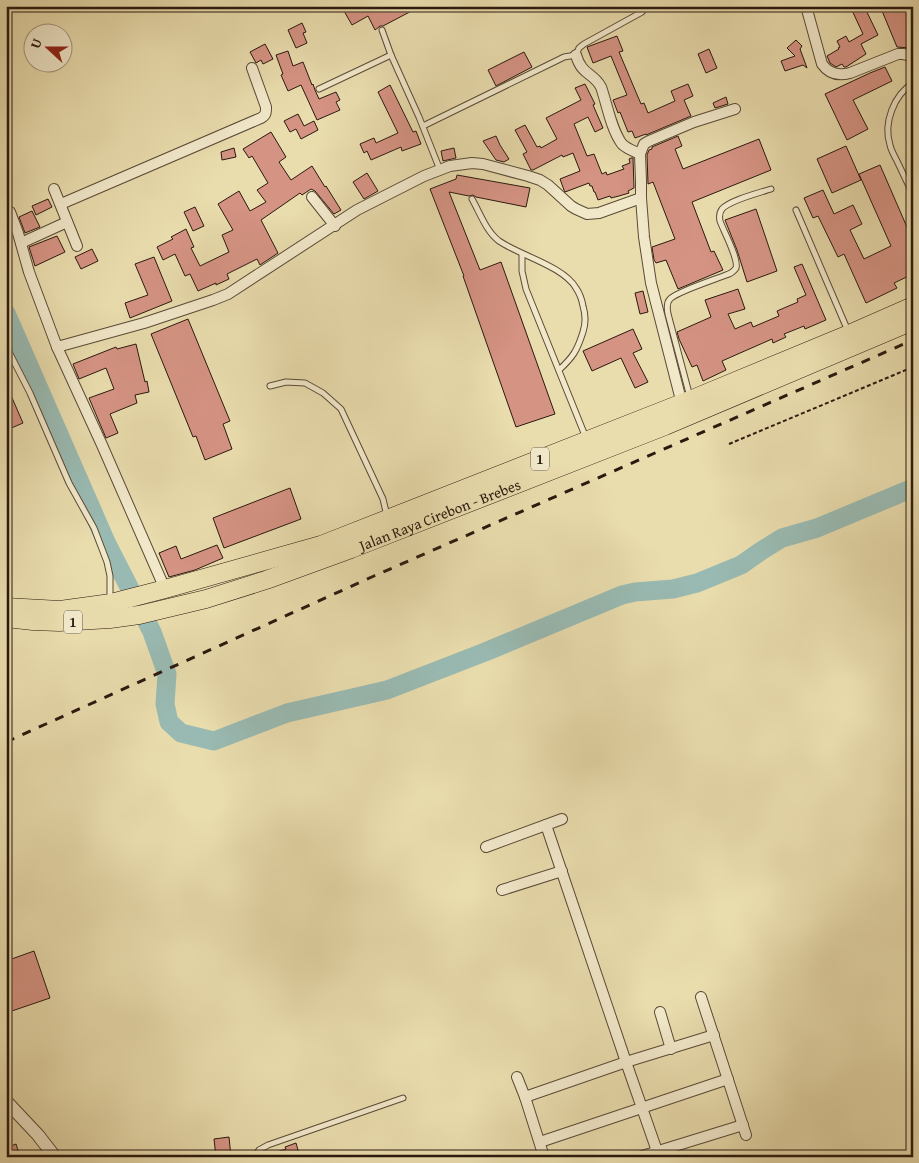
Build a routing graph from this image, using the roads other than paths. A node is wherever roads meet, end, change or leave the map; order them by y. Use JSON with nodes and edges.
{"nodes":[{"id":1,"x":647,"y":6,"type":"edge"},
{"id":2,"x":806,"y":6,"type":"edge"},
{"id":3,"x":382,"y":30,"type":"dead end"},
{"id":4,"x":391,"y":55,"type":"junction"},
{"id":5,"x":576,"y":55,"type":"junction"},
{"id":6,"x":913,"y":56,"type":"edge"},
{"id":7,"x":252,"y":68,"type":"dead end"},
{"id":8,"x":913,"y":83,"type":"edge"},
{"id":9,"x":319,"y":89,"type":"dead end"},
{"id":10,"x":735,"y":108,"type":"dead end"},
{"id":11,"x":423,"y":126,"type":"junction"},
{"id":12,"x":640,"y":154,"type":"junction"},
{"id":13,"x":440,"y":170,"type":"junction"},
{"id":14,"x":54,"y":189,"type":"dead end"},
{"id":15,"x":771,"y":189,"type":"dead end"},
{"id":16,"x":913,"y":194,"type":"edge"},
{"id":17,"x":312,"y":197,"type":"dead end"},
{"id":18,"x":641,"y":198,"type":"junction"},
{"id":19,"x":472,"y":199,"type":"dead end"},
{"id":20,"x":61,"y":204,"type":"junction"},
{"id":21,"x":796,"y":210,"type":"dead end"},
{"id":22,"x":10,"y":212,"type":"dead end"},
{"id":23,"x":67,"y":222,"type":"junction"},
{"id":24,"x":335,"y":226,"type":"junction"},
{"id":25,"x":21,"y":243,"type":"junction"},
{"id":26,"x":77,"y":246,"type":"dead end"},
{"id":27,"x":522,"y":254,"type":"junction"},
{"id":28,"x":913,"y":306,"type":"edge"},
{"id":29,"x":913,"y":320,"type":"edge"},
{"id":30,"x":852,"y":340,"type":"junction"},
{"id":31,"x":6,"y":346,"type":"edge"},
{"id":32,"x":56,"y":347,"type":"junction"},
{"id":33,"x":559,"y":370,"type":"junction"},
{"id":34,"x":270,"y":386,"type":"dead end"},
{"id":35,"x":686,"y":402,"type":"junction"},
{"id":36,"x":587,"y":440,"type":"junction"},
{"id":37,"x":390,"y":525,"type":"junction"},
{"id":38,"x":162,"y":590,"type":"junction"},
{"id":39,"x":110,"y":604,"type":"junction"},
{"id":40,"x":6,"y":607,"type":"edge"},
{"id":41,"x":6,"y":618,"type":"edge"},
{"id":42,"x":562,"y":819,"type":"dead end"},
{"id":43,"x":546,"y":825,"type":"junction"},
{"id":44,"x":486,"y":847,"type":"dead end"},
{"id":45,"x":562,"y":871,"type":"junction"},
{"id":46,"x":502,"y":890,"type":"dead end"},
{"id":47,"x":701,"y":997,"type":"dead end"},
{"id":48,"x":660,"y":1012,"type":"dead end"},
{"id":49,"x":714,"y":1035,"type":"junction"},
{"id":50,"x":671,"y":1049,"type":"junction"},
{"id":51,"x":626,"y":1062,"type":"junction"},
{"id":52,"x":517,"y":1076,"type":"dead end"},
{"id":53,"x":728,"y":1079,"type":"junction"},
{"id":54,"x":525,"y":1097,"type":"junction"},
{"id":55,"x":403,"y":1098,"type":"dead end"},
{"id":56,"x":9,"y":1107,"type":"edge"},
{"id":57,"x":642,"y":1108,"type":"junction"},
{"id":58,"x":540,"y":1142,"type":"junction"},
{"id":59,"x":658,"y":1151,"type":"junction"},
{"id":60,"x":52,"y":1156,"type":"edge"},
{"id":61,"x":254,"y":1157,"type":"edge"},
{"id":62,"x":544,"y":1157,"type":"edge"},
{"id":63,"x":639,"y":1157,"type":"edge"}],
"edges":[{"from":1,"to":5,"type":"lane"},
{"from":2,"to":6,"type":"street"},
{"from":3,"to":4,"type":"lane"},
{"from":4,"to":9,"type":"lane"},
{"from":4,"to":11,"type":"lane"},
{"from":5,"to":11,"type":"lane"},
{"from":5,"to":12,"type":"street"},
{"from":7,"to":20,"type":"street"},
{"from":8,"to":16,"type":"lane"},
{"from":10,"to":12,"type":"street"},
{"from":11,"to":13,"type":"lane"},
{"from":12,"to":18,"type":"street"},
{"from":13,"to":18,"type":"street"},
{"from":13,"to":24,"type":"street"},
{"from":14,"to":20,"type":"street"},
{"from":15,"to":35,"type":"lane"},
{"from":17,"to":24,"type":"street"},
{"from":18,"to":35,"type":"street"},
{"from":19,"to":27,"type":"lane"},
{"from":20,"to":23,"type":"street"},
{"from":21,"to":30,"type":"lane"},
{"from":22,"to":25,"type":"street"},
{"from":23,"to":25,"type":"street"},
{"from":23,"to":26,"type":"street"},
{"from":24,"to":32,"type":"street"},
{"from":25,"to":32,"type":"street"},
{"from":27,"to":33,"type":"lane"},
{"from":27,"to":33,"type":"lane"},
{"from":28,"to":30,"type":"highway","name":"Jalan Raya Cirebon - Brebes","number":"1"},
{"from":29,"to":30,"type":"highway","name":"Jalan Raya Cirebon - Brebes","number":"1"},
{"from":30,"to":35,"type":"highway","name":"Jalan Raya Cirebon - Brebes","number":"1"},
{"from":30,"to":37,"type":"highway","name":"Jalan Raya Cirebon - Brebes","number":"1"},
{"from":31,"to":39,"type":"lane"},
{"from":32,"to":38,"type":"street"},
{"from":33,"to":36,"type":"lane"},
{"from":34,"to":37,"type":"lane"},
{"from":35,"to":36,"type":"highway","name":"Jalan Raya Cirebon - Brebes","number":"1"},
{"from":36,"to":37,"type":"highway","name":"Jalan Raya Cirebon - Brebes","number":"1"},
{"from":37,"to":38,"type":"highway","name":"Jalan Raya Cirebon - Brebes","number":"1"},
{"from":37,"to":41,"type":"highway","name":"Jalan Raya Cirebon - Brebes","number":"1"},
{"from":38,"to":39,"type":"highway","name":"Jalan Raya Cirebon - Brebes","number":"1"},
{"from":39,"to":40,"type":"highway","name":"Jalan Raya Cirebon - Brebes","number":"1"},
{"from":42,"to":43,"type":"street"},
{"from":43,"to":44,"type":"street"},
{"from":43,"to":45,"type":"street"},
{"from":45,"to":46,"type":"street"},
{"from":45,"to":51,"type":"street"},
{"from":47,"to":49,"type":"street"},
{"from":48,"to":50,"type":"street"},
{"from":49,"to":50,"type":"street"},
{"from":49,"to":53,"type":"street"},
{"from":50,"to":51,"type":"street"},
{"from":51,"to":54,"type":"street"},
{"from":51,"to":57,"type":"street"},
{"from":52,"to":54,"type":"street"},
{"from":53,"to":57,"type":"street"},
{"from":53,"to":59,"type":"street"},
{"from":54,"to":58,"type":"street"},
{"from":55,"to":61,"type":"lane"},
{"from":56,"to":60,"type":"street"},
{"from":57,"to":58,"type":"street"},
{"from":57,"to":59,"type":"street"},
{"from":58,"to":62,"type":"street"},
{"from":59,"to":63,"type":"street"}]}
